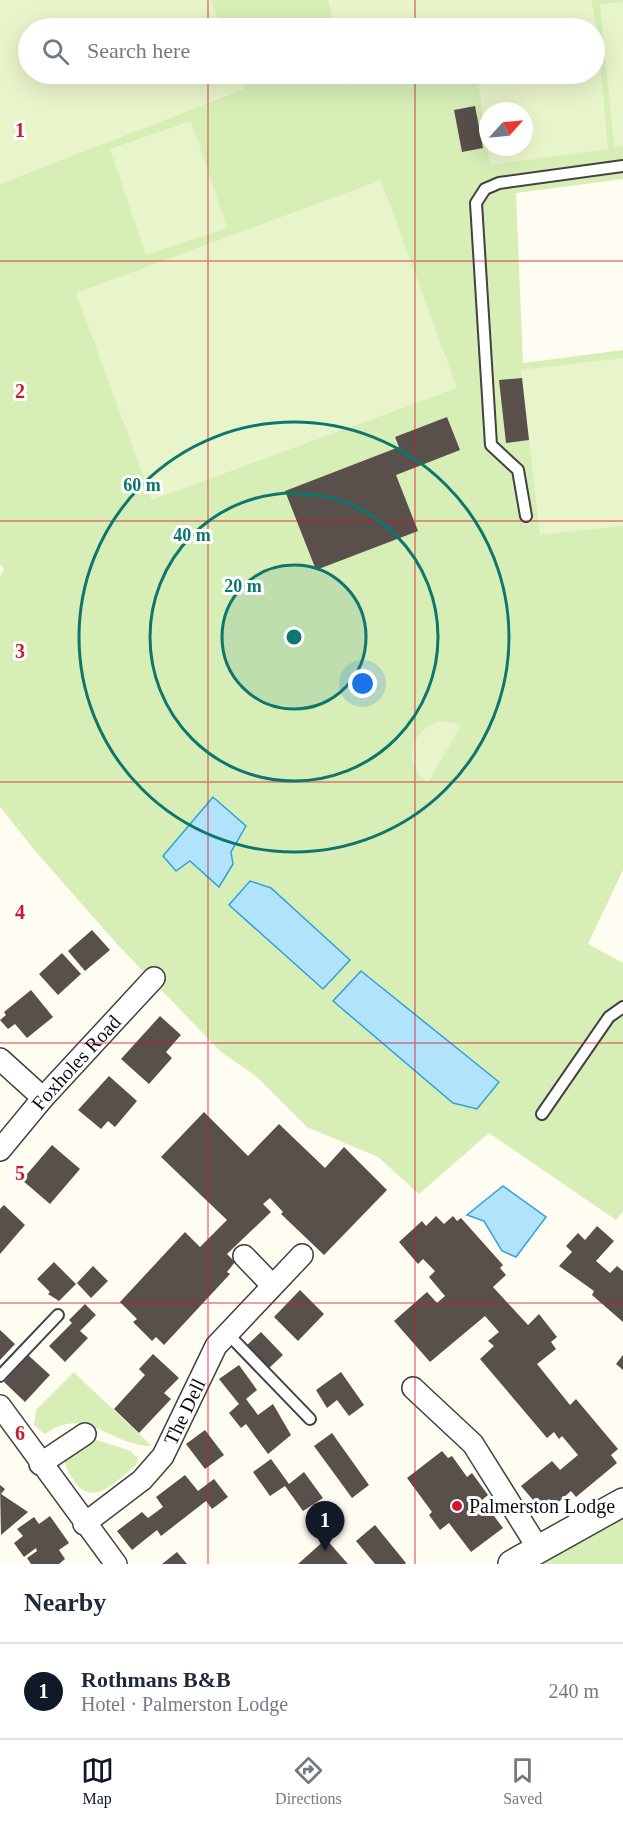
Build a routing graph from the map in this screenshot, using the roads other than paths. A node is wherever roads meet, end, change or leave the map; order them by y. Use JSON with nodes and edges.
{"nodes":[{"id":1,"x":623,"y":166,"type":"edge"},
{"id":2,"x":526,"y":516,"type":"dead end"},
{"id":3,"x":154,"y":978,"type":"dead end"},
{"id":4,"x":623,"y":1007,"type":"edge"},
{"id":5,"x":0,"y":1059,"type":"edge"},
{"id":6,"x":43,"y":1098,"type":"junction"},
{"id":7,"x":542,"y":1114,"type":"dead end"},
{"id":8,"x":0,"y":1150,"type":"edge"},
{"id":9,"x":302,"y":1255,"type":"dead end"},
{"id":10,"x":244,"y":1256,"type":"dead end"},
{"id":11,"x":272,"y":1285,"type":"junction"},
{"id":12,"x":58,"y":1315,"type":"dead end"},
{"id":13,"x":227,"y":1333,"type":"junction"},
{"id":14,"x":0,"y":1376,"type":"edge"},
{"id":15,"x":413,"y":1388,"type":"dead end"},
{"id":16,"x":0,"y":1407,"type":"edge"},
{"id":17,"x":310,"y":1419,"type":"dead end"},
{"id":18,"x":85,"y":1434,"type":"dead end"},
{"id":19,"x":40,"y":1464,"type":"junction"},
{"id":20,"x":623,"y":1502,"type":"edge"},
{"id":21,"x":84,"y":1524,"type":"junction"},
{"id":22,"x":538,"y":1548,"type":"junction"},
{"id":23,"x":116,"y":1564,"type":"edge"},
{"id":24,"x":512,"y":1564,"type":"edge"}],
"edges":[{"from":1,"to":2,"type":"lane"},
{"from":3,"to":6,"type":"street","name":"Foxholes Road"},
{"from":4,"to":7,"type":"lane"},
{"from":5,"to":6,"type":"street"},
{"from":6,"to":8,"type":"street","name":"Foxholes Road"},
{"from":9,"to":11,"type":"street","name":"The Dell"},
{"from":10,"to":11,"type":"street"},
{"from":11,"to":13,"type":"street","name":"The Dell"},
{"from":12,"to":14,"type":"lane"},
{"from":13,"to":17,"type":"lane"},
{"from":13,"to":21,"type":"street","name":"The Dell"},
{"from":15,"to":22,"type":"street"},
{"from":16,"to":19,"type":"street"},
{"from":18,"to":19,"type":"street"},
{"from":19,"to":21,"type":"street"},
{"from":20,"to":22,"type":"street"},
{"from":21,"to":23,"type":"street"},
{"from":22,"to":24,"type":"street"}]}
